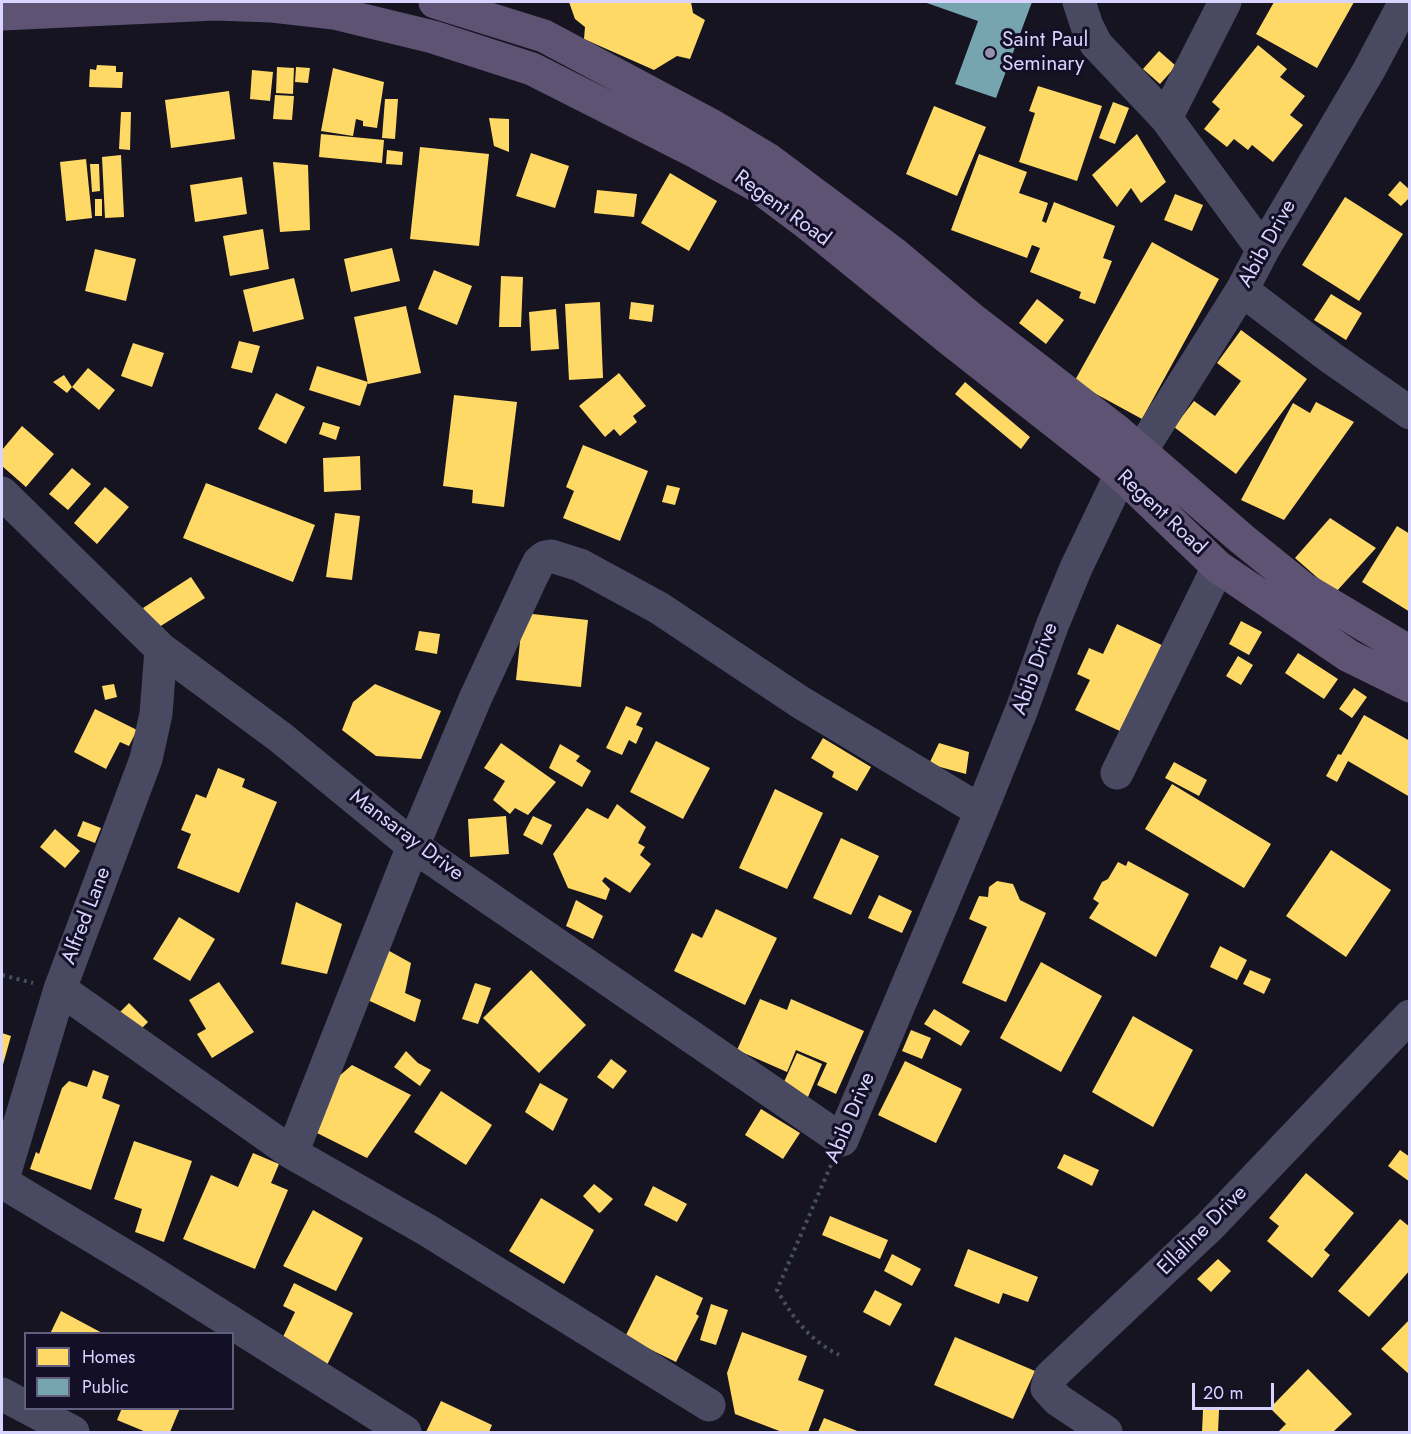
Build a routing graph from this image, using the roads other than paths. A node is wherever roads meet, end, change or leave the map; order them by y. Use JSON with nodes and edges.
{"nodes":[{"id":1,"x":435,"y":2,"type":"edge"},
{"id":2,"x":1078,"y":2,"type":"edge"},
{"id":3,"x":1225,"y":2,"type":"edge"},
{"id":4,"x":1405,"y":2,"type":"edge"},
{"id":5,"x":2,"y":14,"type":"edge"},
{"id":6,"x":1166,"y":118,"type":"junction"},
{"id":7,"x":1263,"y":250,"type":"junction"},
{"id":8,"x":1242,"y":290,"type":"junction"},
{"id":9,"x":1410,"y":413,"type":"edge"},
{"id":10,"x":1131,"y":463,"type":"junction"},
{"id":11,"x":2,"y":493,"type":"edge"},
{"id":12,"x":1218,"y":567,"type":"junction"},
{"id":13,"x":161,"y":649,"type":"junction"},
{"id":14,"x":1410,"y":652,"type":"edge"},
{"id":15,"x":1410,"y":686,"type":"edge"},
{"id":16,"x":1117,"y":773,"type":"dead end"},
{"id":17,"x":981,"y":811,"type":"junction"},
{"id":18,"x":414,"y":846,"type":"junction"},
{"id":19,"x":60,"y":989,"type":"junction"},
{"id":20,"x":1410,"y":1016,"type":"edge"},
{"id":21,"x":842,"y":1140,"type":"joint"},
{"id":22,"x":292,"y":1153,"type":"junction"},
{"id":23,"x":2,"y":1183,"type":"edge"},
{"id":24,"x":2,"y":1394,"type":"edge"},
{"id":25,"x":709,"y":1405,"type":"dead end"},
{"id":26,"x":24,"y":1406,"type":"edge"},
{"id":27,"x":31,"y":1410,"type":"edge"},
{"id":28,"x":73,"y":1432,"type":"edge"},
{"id":29,"x":405,"y":1432,"type":"edge"},
{"id":30,"x":1106,"y":1432,"type":"edge"}],
"edges":[{"from":1,"to":10,"type":"main road","name":"Regent Road"},
{"from":2,"to":6,"type":"street"},
{"from":3,"to":6,"type":"street"},
{"from":4,"to":7,"type":"street","name":"Abib Drive"},
{"from":5,"to":10,"type":"main road","name":"Regent Road"},
{"from":6,"to":7,"type":"street"},
{"from":7,"to":8,"type":"street","name":"Abib Drive"},
{"from":8,"to":9,"type":"street"},
{"from":8,"to":10,"type":"street","name":"Abib Drive"},
{"from":10,"to":12,"type":"main road","name":"Regent Road"},
{"from":10,"to":14,"type":"main road","name":"Regent Road"},
{"from":10,"to":17,"type":"street","name":"Abib Drive"},
{"from":11,"to":13,"type":"street","name":"Mansaray Drive"},
{"from":12,"to":15,"type":"main road","name":"Regent Road"},
{"from":12,"to":16,"type":"street"},
{"from":13,"to":18,"type":"street","name":"Mansaray Drive"},
{"from":13,"to":19,"type":"street","name":"Alfred Lane"},
{"from":17,"to":18,"type":"street"},
{"from":17,"to":21,"type":"street","name":"Abib Drive"},
{"from":18,"to":21,"type":"street","name":"Mansaray Drive"},
{"from":18,"to":22,"type":"street"},
{"from":19,"to":22,"type":"street"},
{"from":19,"to":23,"type":"street","name":"Alfred Lane"},
{"from":20,"to":30,"type":"street","name":"Ellaline Drive"},
{"from":22,"to":25,"type":"street"},
{"from":23,"to":29,"type":"street"},
{"from":24,"to":26,"type":"street"},
{"from":27,"to":28,"type":"street"}]}
